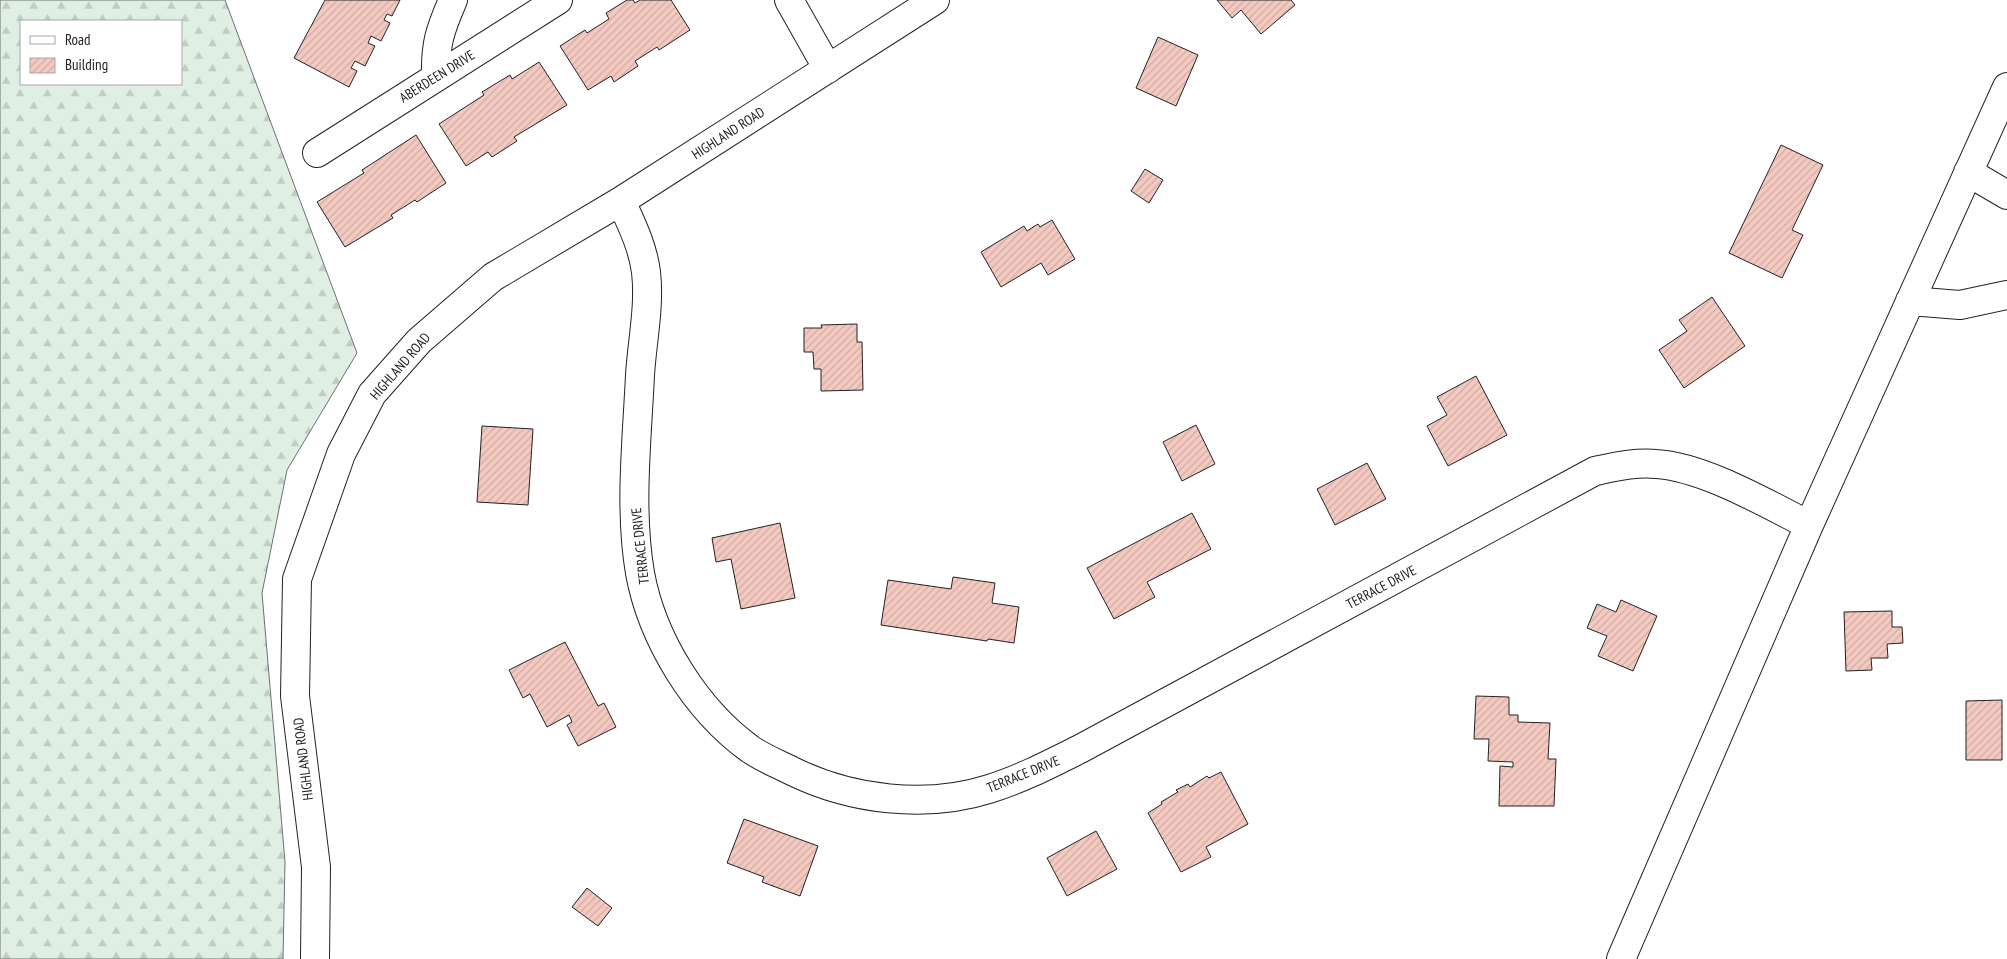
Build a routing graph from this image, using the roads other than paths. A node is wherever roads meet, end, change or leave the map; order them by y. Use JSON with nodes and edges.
{"nodes":[{"id":1,"x":453,"y":0,"type":"edge"},
{"id":2,"x":558,"y":0,"type":"edge"},
{"id":3,"x":789,"y":0,"type":"edge"},
{"id":4,"x":935,"y":0,"type":"edge"},
{"id":5,"x":828,"y":69,"type":"junction"},
{"id":6,"x":436,"y":77,"type":"junction"},
{"id":7,"x":2007,"y":87,"type":"edge"},
{"id":8,"x":317,"y":153,"type":"dead end"},
{"id":9,"x":1968,"y":172,"type":"junction"},
{"id":10,"x":2007,"y":195,"type":"edge"},
{"id":11,"x":621,"y":201,"type":"junction"},
{"id":12,"x":2007,"y":295,"type":"edge"},
{"id":13,"x":1910,"y":301,"type":"junction"},
{"id":14,"x":1809,"y":525,"type":"junction"},
{"id":15,"x":315,"y":959,"type":"edge"},
{"id":16,"x":1622,"y":959,"type":"edge"}],
"edges":[{"from":1,"to":6,"type":"street"},
{"from":2,"to":6,"type":"street","name":"ABERDEEN DRIVE"},
{"from":3,"to":5,"type":"street"},
{"from":4,"to":5,"type":"street","name":"HIGHLAND ROAD"},
{"from":5,"to":11,"type":"street","name":"HIGHLAND ROAD"},
{"from":6,"to":8,"type":"street","name":"ABERDEEN DRIVE"},
{"from":7,"to":9,"type":"street"},
{"from":9,"to":10,"type":"street"},
{"from":9,"to":13,"type":"street"},
{"from":11,"to":14,"type":"street","name":"TERRACE DRIVE"},
{"from":11,"to":15,"type":"street","name":"HIGHLAND ROAD"},
{"from":12,"to":13,"type":"street"},
{"from":13,"to":14,"type":"street"},
{"from":14,"to":16,"type":"street"}]}
